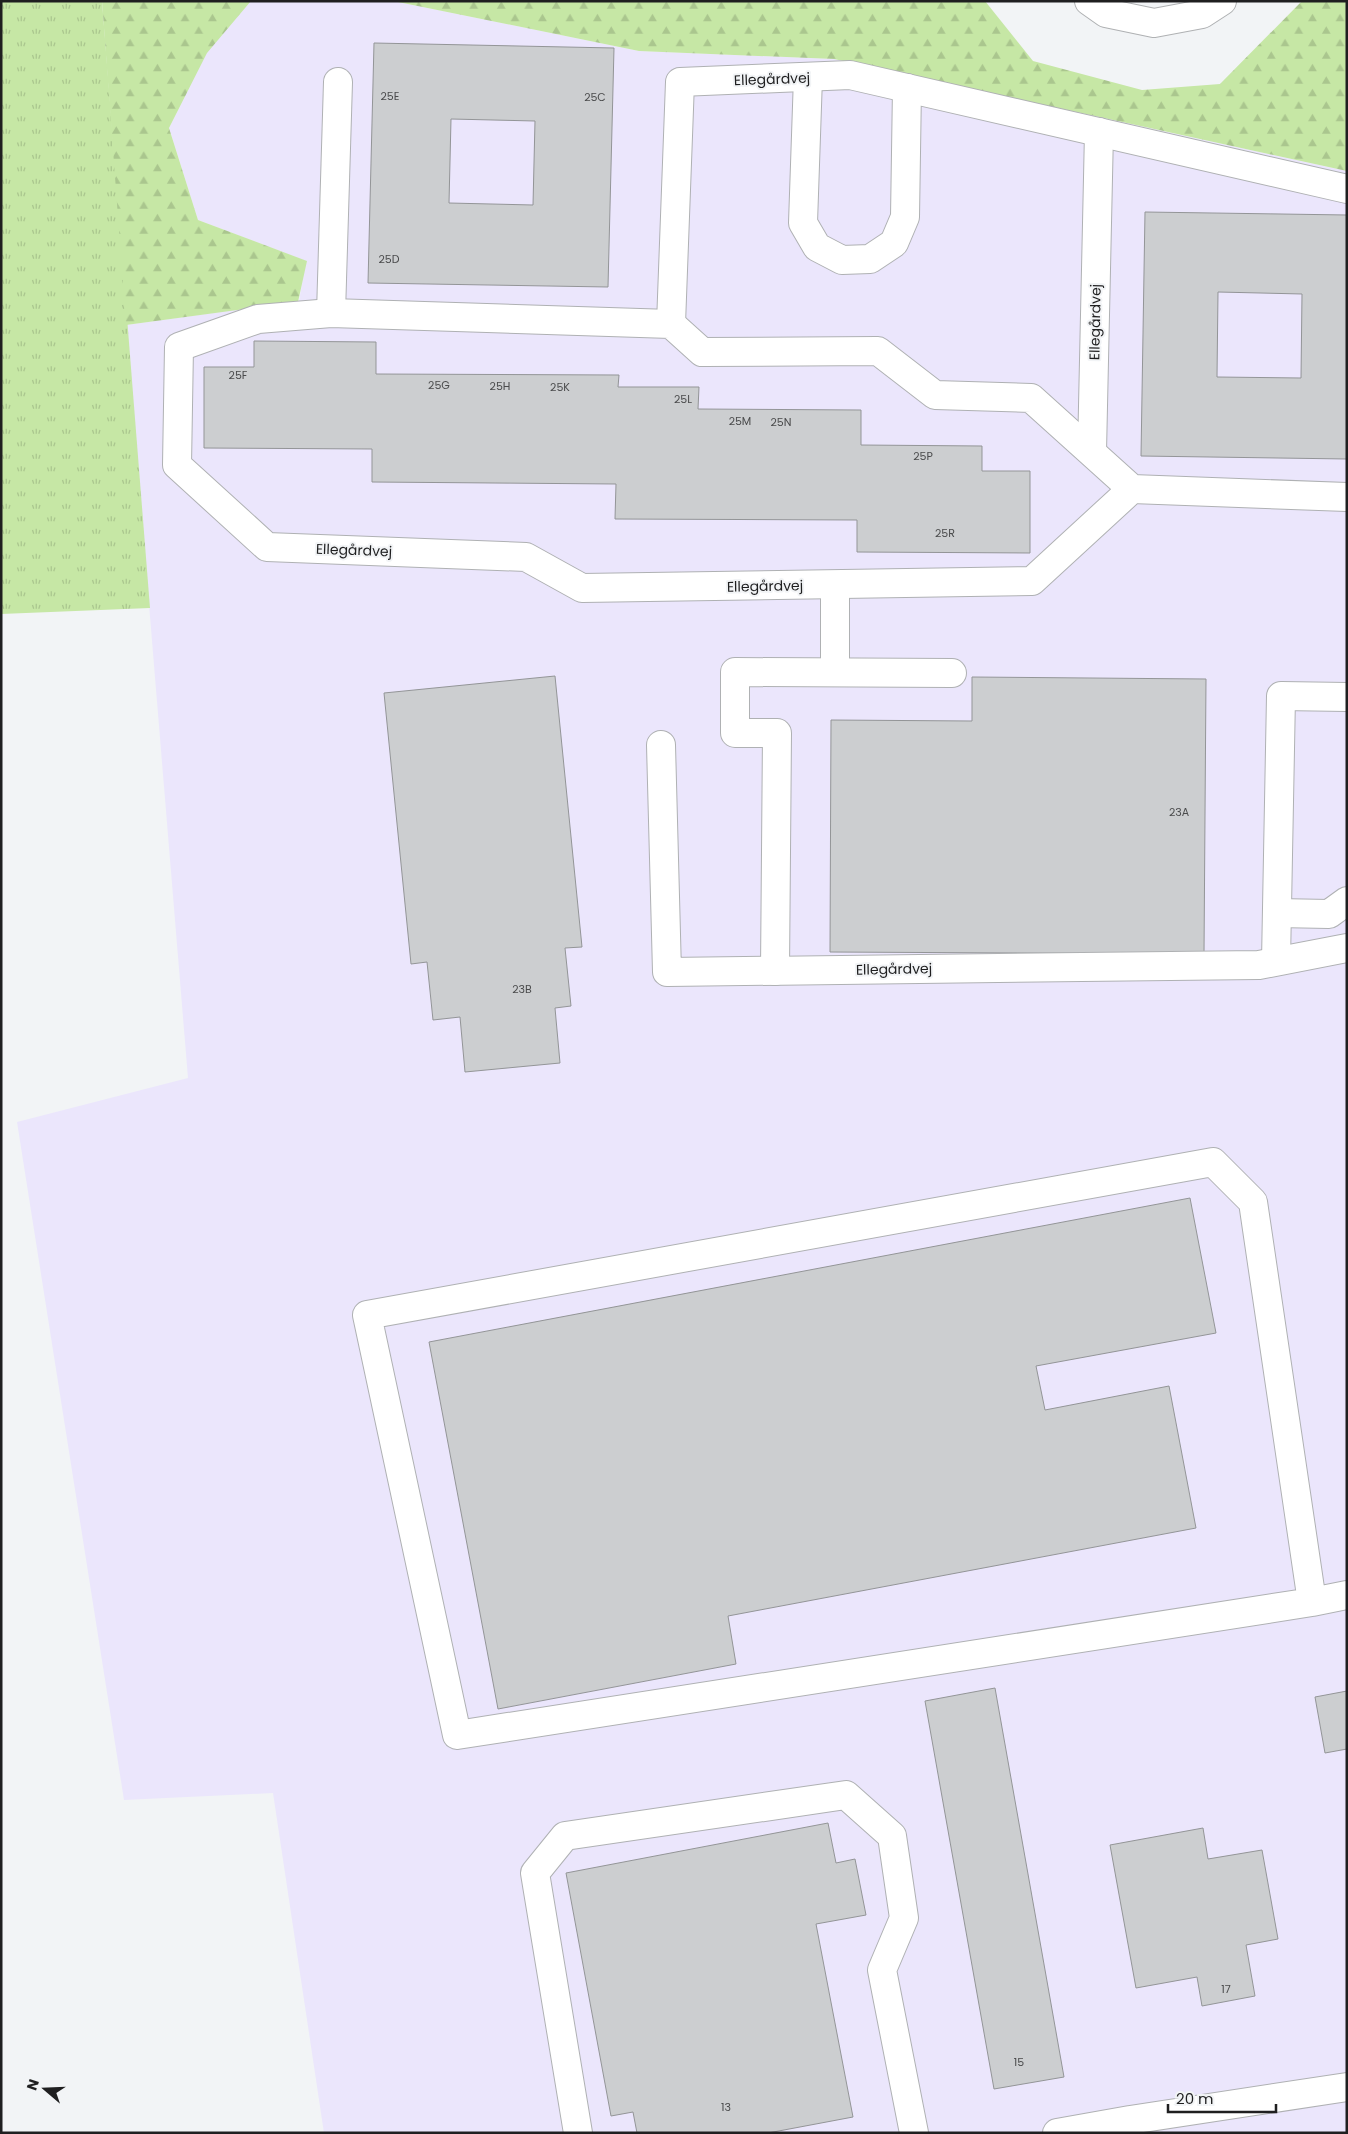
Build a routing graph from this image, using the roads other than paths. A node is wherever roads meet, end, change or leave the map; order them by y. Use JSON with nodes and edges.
{"nodes":[{"id":1,"x":1089,"y":1,"type":"edge"},
{"id":2,"x":1222,"y":1,"type":"edge"},
{"id":3,"x":808,"y":77,"type":"junction"},
{"id":4,"x":338,"y":82,"type":"dead end"},
{"id":5,"x":907,"y":88,"type":"junction"},
{"id":6,"x":1099,"y":132,"type":"junction"},
{"id":7,"x":1347,"y":189,"type":"edge"},
{"id":8,"x":332,"y":313,"type":"junction"},
{"id":9,"x":671,"y":324,"type":"junction"},
{"id":10,"x":1092,"y":452,"type":"junction"},
{"id":11,"x":1132,"y":489,"type":"junction"},
{"id":12,"x":1347,"y":497,"type":"edge"},
{"id":13,"x":835,"y":585,"type":"junction"},
{"id":14,"x":835,"y":672,"type":"junction"},
{"id":15,"x":952,"y":673,"type":"dead end"},
{"id":16,"x":1347,"y":697,"type":"edge"},
{"id":17,"x":661,"y":745,"type":"dead end"},
{"id":18,"x":1347,"y":901,"type":"edge"},
{"id":19,"x":1277,"y":913,"type":"junction"},
{"id":20,"x":1347,"y":948,"type":"edge"},
{"id":21,"x":1276,"y":962,"type":"junction"},
{"id":22,"x":775,"y":971,"type":"junction"},
{"id":23,"x":1347,"y":1595,"type":"edge"},
{"id":24,"x":1312,"y":1602,"type":"junction"},
{"id":25,"x":1347,"y":2087,"type":"edge"},
{"id":26,"x":1131,"y":2126,"type":"edge"},
{"id":27,"x":578,"y":2133,"type":"edge"},
{"id":28,"x":914,"y":2133,"type":"edge"},
{"id":29,"x":1057,"y":2133,"type":"edge"}],
"edges":[{"from":1,"to":2,"type":"lane"},
{"from":3,"to":5,"type":"lane","name":"Ellegårdvej"},
{"from":3,"to":5,"type":"lane"},
{"from":3,"to":9,"type":"lane","name":"Ellegårdvej"},
{"from":4,"to":8,"type":"lane"},
{"from":5,"to":6,"type":"lane","name":"Ellegårdvej"},
{"from":6,"to":7,"type":"lane","name":"Ellegårdvej"},
{"from":6,"to":10,"type":"lane","name":"Ellegårdvej"},
{"from":8,"to":9,"type":"lane","name":"Ellegårdvej"},
{"from":8,"to":13,"type":"lane","name":"Ellegårdvej"},
{"from":9,"to":10,"type":"lane"},
{"from":10,"to":11,"type":"lane"},
{"from":11,"to":12,"type":"lane"},
{"from":11,"to":13,"type":"lane","name":"Ellegårdvej"},
{"from":13,"to":14,"type":"lane"},
{"from":14,"to":15,"type":"lane"},
{"from":14,"to":22,"type":"lane"},
{"from":16,"to":19,"type":"lane"},
{"from":17,"to":22,"type":"lane","name":"Ellegårdvej"},
{"from":18,"to":19,"type":"lane"},
{"from":19,"to":21,"type":"lane"},
{"from":20,"to":21,"type":"lane","name":"Ellegårdvej"},
{"from":21,"to":22,"type":"lane","name":"Ellegårdvej"},
{"from":23,"to":24,"type":"lane"},
{"from":24,"to":24,"type":"lane"},
{"from":25,"to":26,"type":"lane"},
{"from":26,"to":29,"type":"lane"},
{"from":27,"to":28,"type":"lane"}]}
